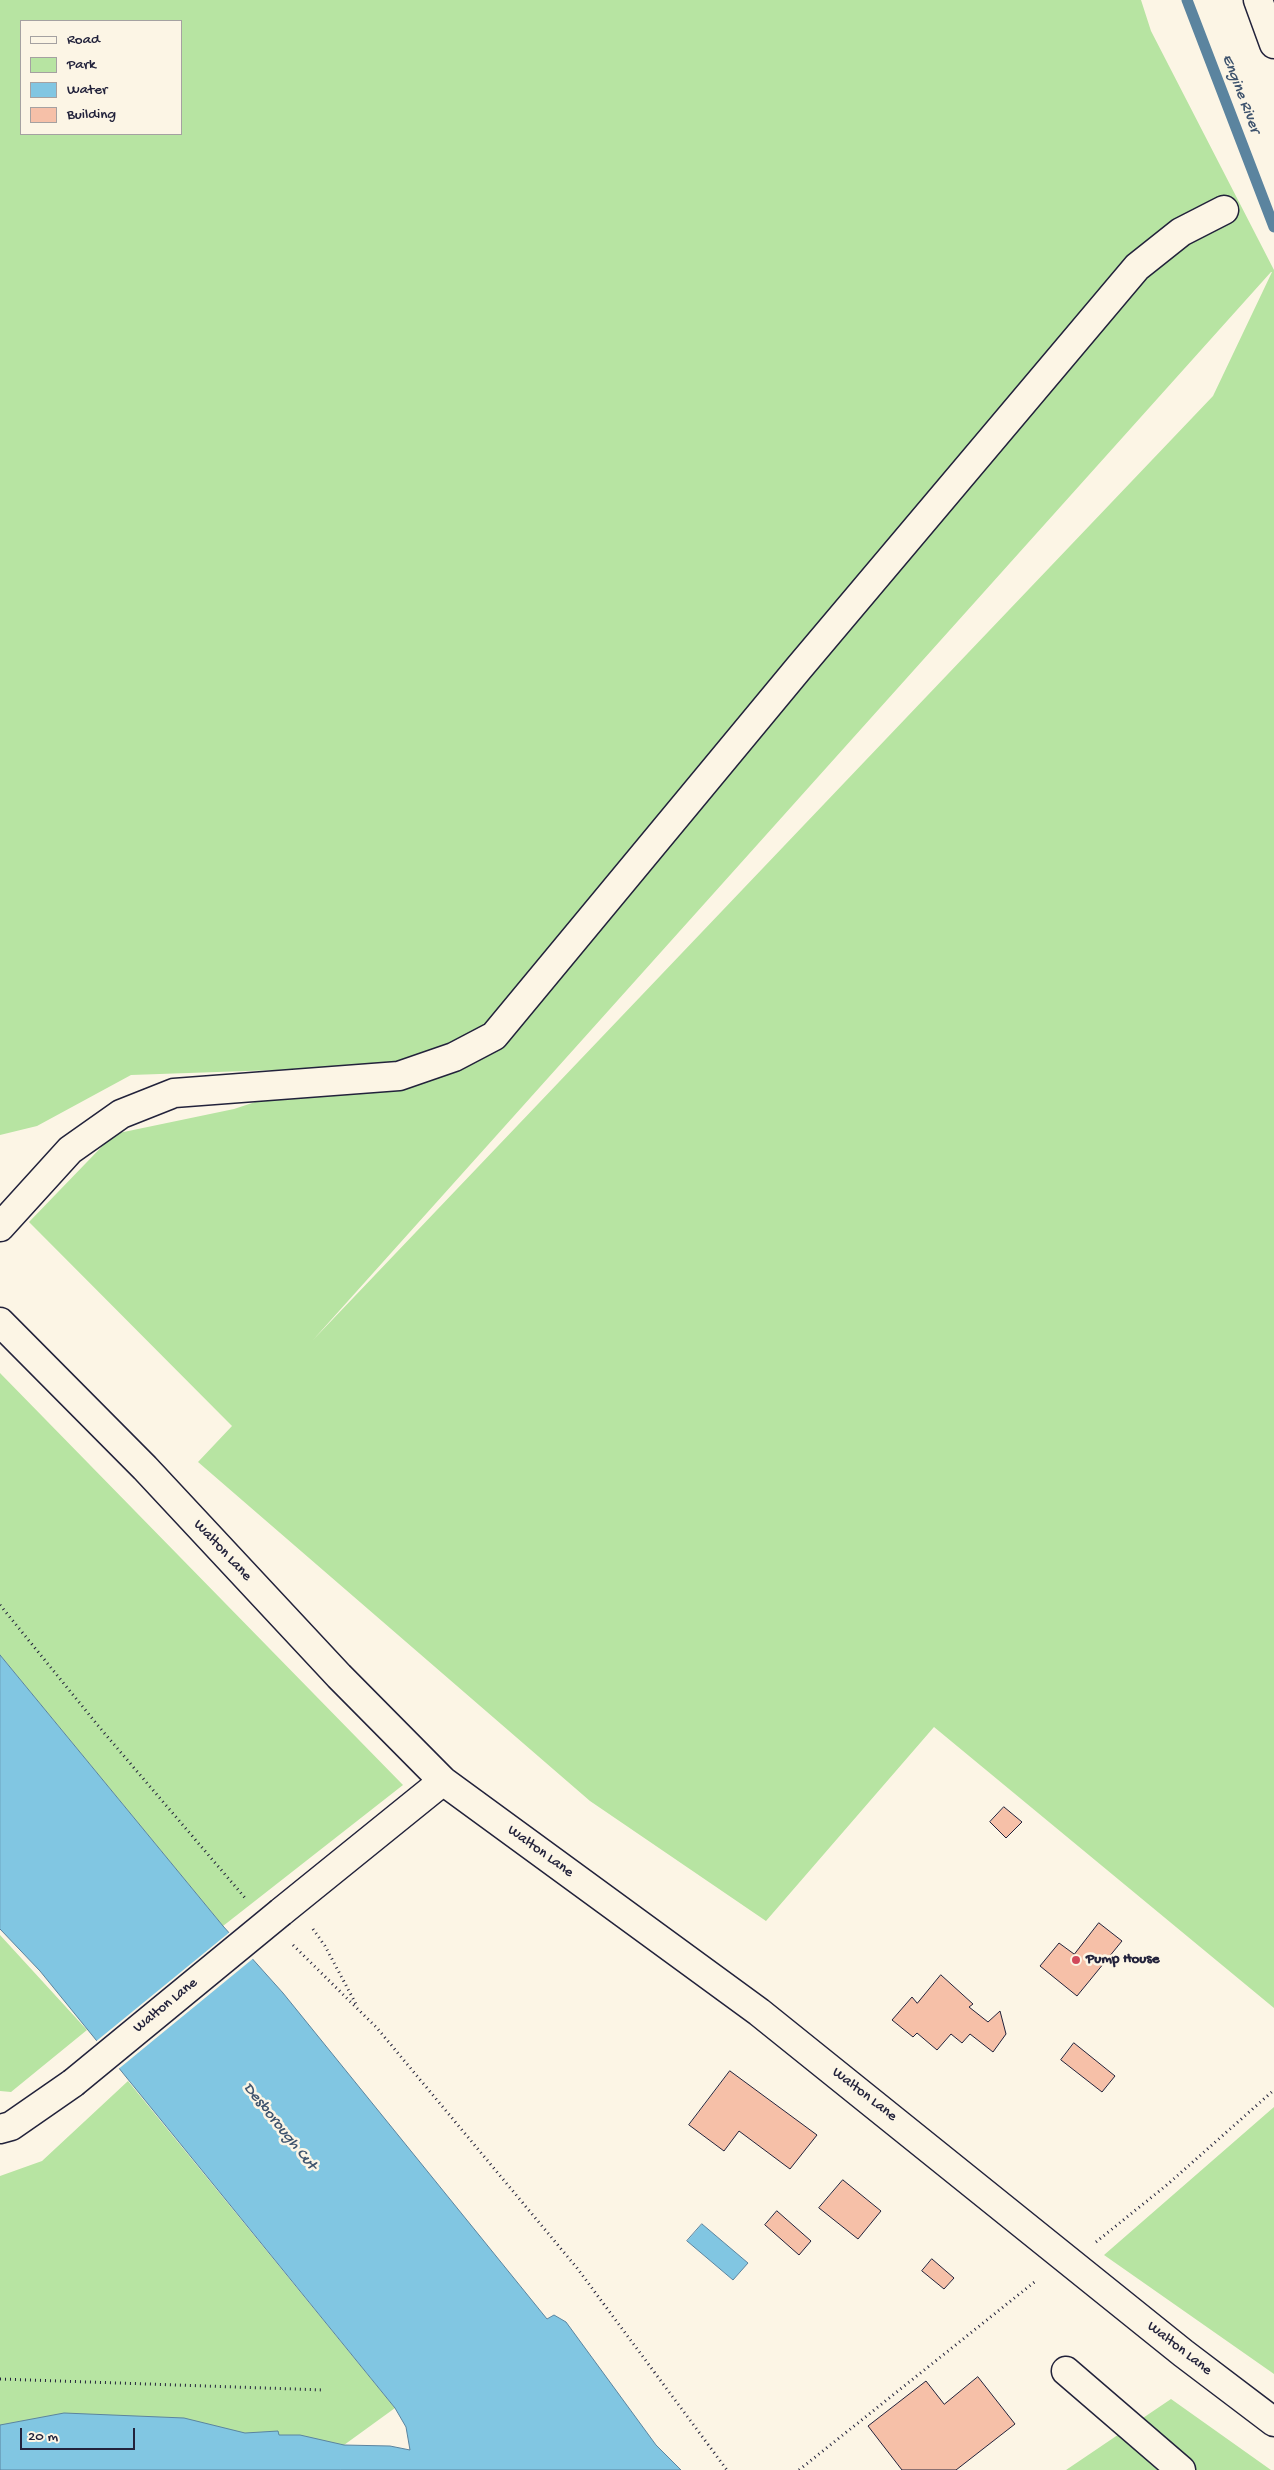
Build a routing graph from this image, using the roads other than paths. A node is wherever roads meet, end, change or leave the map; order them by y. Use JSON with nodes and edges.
{"nodes":[{"id":1,"x":1258,"y":0,"type":"edge"},
{"id":2,"x":1274,"y":44,"type":"edge"},
{"id":3,"x":1224,"y":210,"type":"dead end"},
{"id":4,"x":0,"y":1227,"type":"edge"},
{"id":5,"x":0,"y":1322,"type":"edge"},
{"id":6,"x":443,"y":1781,"type":"junction"},
{"id":7,"x":0,"y":2129,"type":"edge"},
{"id":8,"x":1066,"y":2371,"type":"dead end"},
{"id":9,"x":1274,"y":2422,"type":"edge"},
{"id":10,"x":1180,"y":2470,"type":"edge"}],
"edges":[{"from":1,"to":2,"type":"street"},
{"from":3,"to":4,"type":"street"},
{"from":5,"to":6,"type":"street","name":"Walton Lane"},
{"from":6,"to":7,"type":"street","name":"Walton Lane","bridge":true},
{"from":6,"to":9,"type":"street","name":"Walton Lane"},
{"from":8,"to":10,"type":"street"}]}
